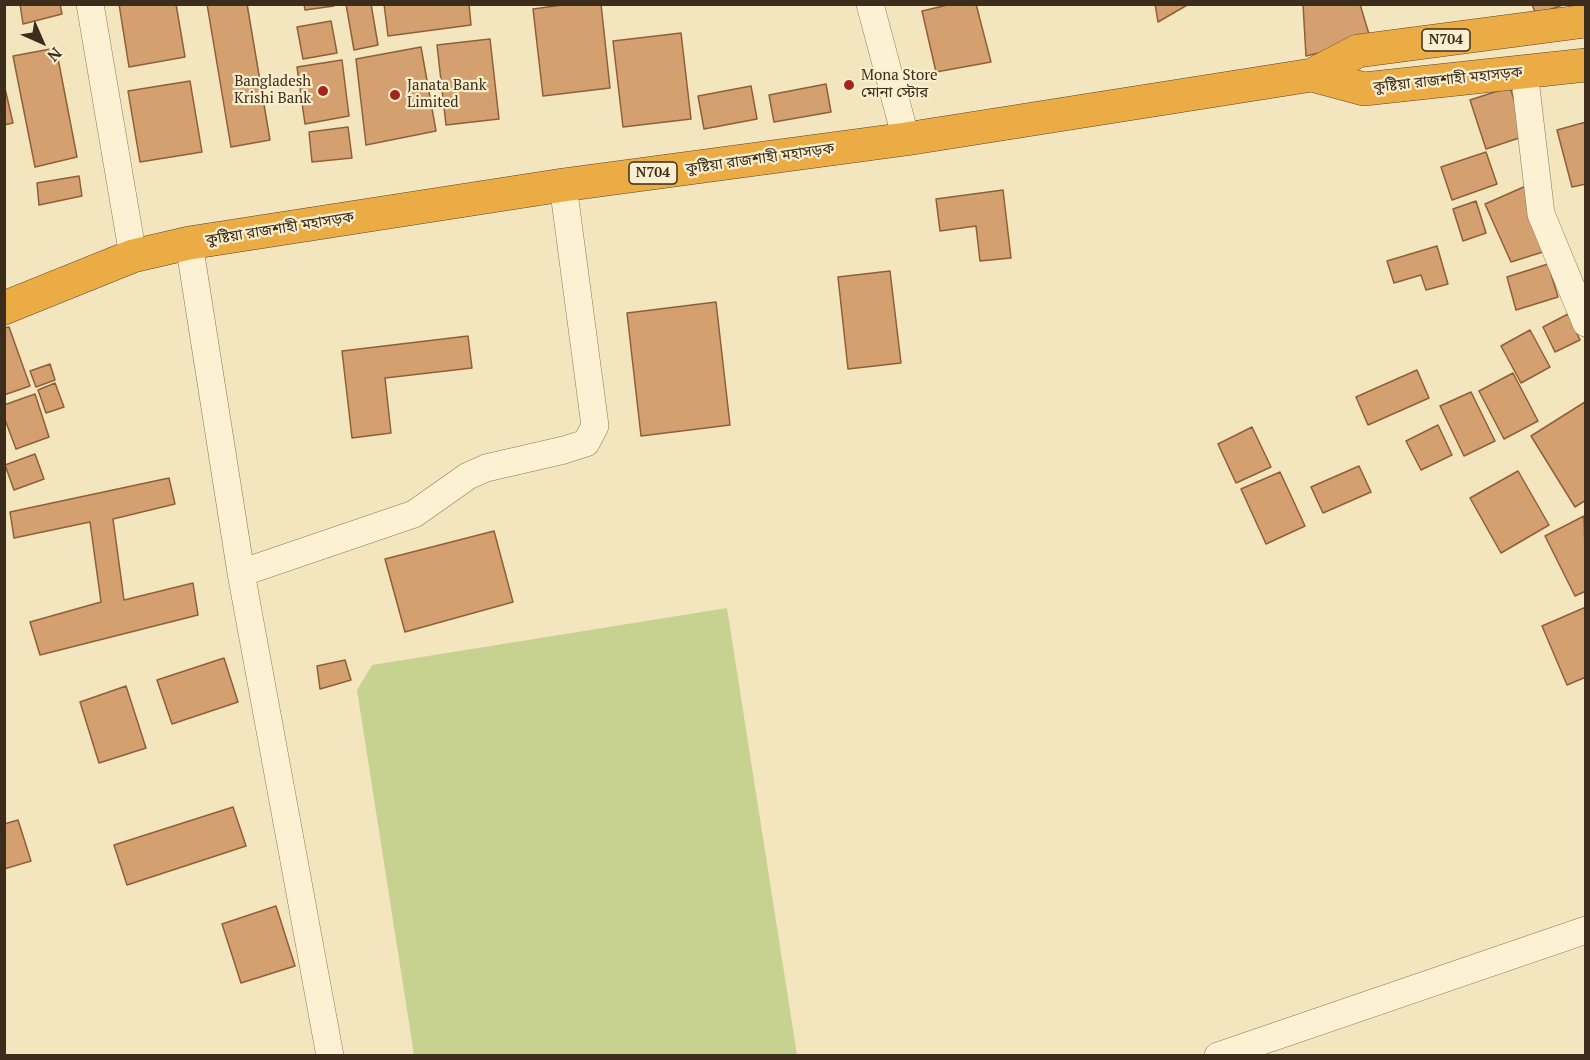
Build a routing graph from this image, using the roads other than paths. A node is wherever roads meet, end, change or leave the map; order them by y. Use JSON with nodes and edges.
{"nodes":[{"id":1,"x":90,"y":4,"type":"edge"},
{"id":2,"x":870,"y":4,"type":"edge"},
{"id":3,"x":1586,"y":21,"type":"edge"},
{"id":4,"x":1586,"y":65,"type":"edge"},
{"id":5,"x":1524,"y":71,"type":"junction"},
{"id":6,"x":1312,"y":75,"type":"junction"},
{"id":7,"x":906,"y":139,"type":"junction"},
{"id":8,"x":563,"y":185,"type":"junction"},
{"id":9,"x":189,"y":243,"type":"junction"},
{"id":10,"x":133,"y":256,"type":"junction"},
{"id":11,"x":4,"y":308,"type":"edge"},
{"id":12,"x":1586,"y":323,"type":"edge"},
{"id":13,"x":241,"y":573,"type":"junction"},
{"id":14,"x":1586,"y":930,"type":"edge"},
{"id":15,"x":330,"y":1056,"type":"edge"},
{"id":16,"x":1218,"y":1056,"type":"edge"}],
"edges":[{"from":1,"to":10,"type":"street"},
{"from":2,"to":7,"type":"street"},
{"from":3,"to":6,"type":"highway","name":"কুষ্টিয়া রাজশাহী মহাসড়ক","number":"N704"},
{"from":4,"to":5,"type":"highway","name":"কুষ্টিয়া রাজশাহী মহাসড়ক","number":"N704"},
{"from":5,"to":6,"type":"highway","name":"কুষ্টিয়া রাজশাহী মহাসড়ক","number":"N704"},
{"from":5,"to":12,"type":"street"},
{"from":6,"to":7,"type":"highway","name":"কুষ্টিয়া রাজশাহী মহাসড়ক","number":"N704"},
{"from":7,"to":8,"type":"highway","name":"কুষ্টিয়া রাজশাহী মহাসড়ক","number":"N704"},
{"from":8,"to":9,"type":"highway","name":"কুষ্টিয়া রাজশাহী মহাসড়ক","number":"N704"},
{"from":8,"to":13,"type":"street"},
{"from":9,"to":10,"type":"highway","name":"কুষ্টিয়া রাজশাহী মহাসড়ক","number":"N704"},
{"from":9,"to":13,"type":"street"},
{"from":10,"to":11,"type":"highway","name":"কুষ্টিয়া রাজশাহী মহাসড়ক","number":"N704"},
{"from":13,"to":15,"type":"street"},
{"from":14,"to":16,"type":"street"}]}
